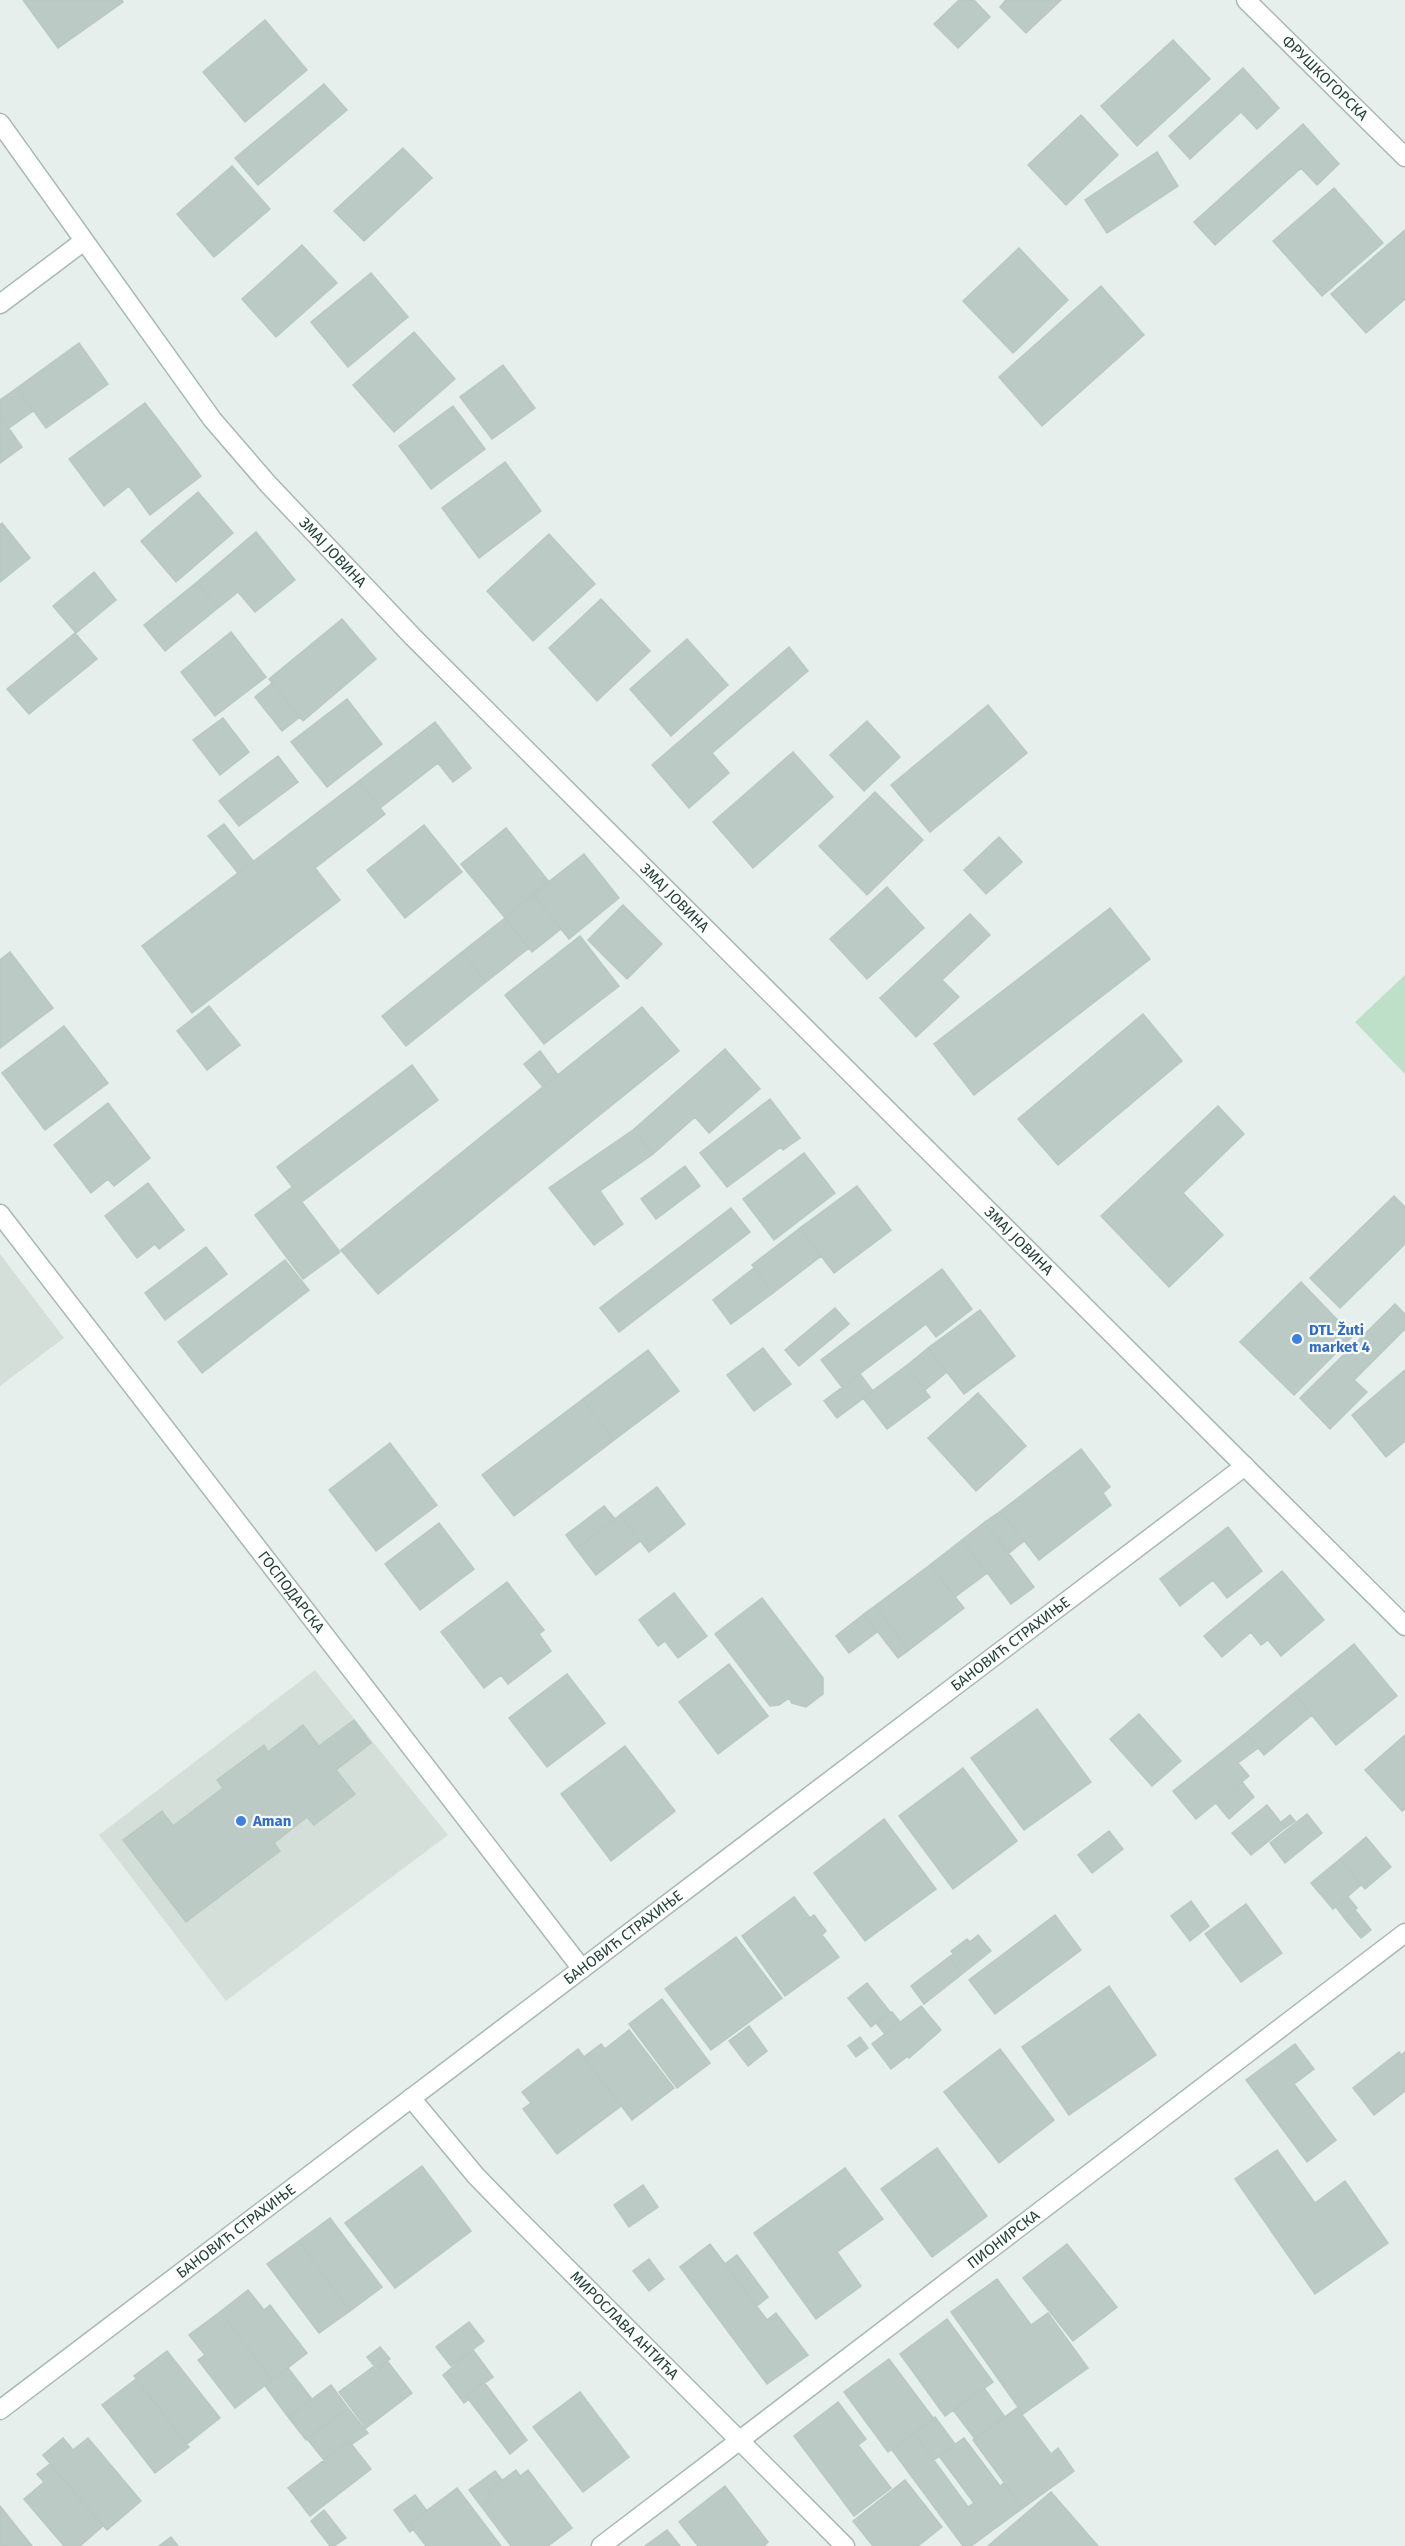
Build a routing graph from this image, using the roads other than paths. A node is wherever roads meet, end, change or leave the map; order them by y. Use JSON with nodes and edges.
{"nodes":[{"id":1,"x":1246,"y":0,"type":"edge"},
{"id":2,"x":0,"y":123,"type":"edge"},
{"id":3,"x":1405,"y":157,"type":"edge"},
{"id":4,"x":84,"y":241,"type":"junction"},
{"id":5,"x":0,"y":304,"type":"edge"},
{"id":6,"x":0,"y":1214,"type":"edge"},
{"id":7,"x":1245,"y":1466,"type":"junction"},
{"id":8,"x":1405,"y":1626,"type":"edge"},
{"id":9,"x":1405,"y":1933,"type":"edge"},
{"id":10,"x":582,"y":1969,"type":"junction"},
{"id":11,"x":411,"y":2098,"type":"junction"},
{"id":12,"x":0,"y":2410,"type":"edge"},
{"id":13,"x":739,"y":2441,"type":"junction"},
{"id":14,"x":601,"y":2546,"type":"edge"},
{"id":15,"x":845,"y":2546,"type":"edge"}],
"edges":[{"from":1,"to":3,"type":"street","name":"ФРУШКОГОРСКА"},
{"from":2,"to":4,"type":"street","name":"ЗМАЈ ЈОВИНА"},
{"from":4,"to":5,"type":"street"},
{"from":4,"to":7,"type":"street","name":"ЗМАЈ ЈОВИНА"},
{"from":6,"to":10,"type":"street","name":"ГОСПОДАРСКА"},
{"from":7,"to":8,"type":"street","name":"ЗМАЈ ЈОВИНА"},
{"from":7,"to":10,"type":"street","name":"БАНОВИЋ СТРАХИЊЕ"},
{"from":9,"to":13,"type":"street","name":"ПИОНИРСКА"},
{"from":10,"to":11,"type":"street","name":"БАНОВИЋ СТРАХИЊЕ"},
{"from":11,"to":12,"type":"street","name":"БАНОВИЋ СТРАХИЊЕ"},
{"from":11,"to":13,"type":"street","name":"МИРОСЛАВА АНТИЋА"},
{"from":13,"to":14,"type":"street","name":"ПИОНИРСКА"},
{"from":13,"to":15,"type":"street","name":"МИРОСЛАВА АНТИЋА"}]}
